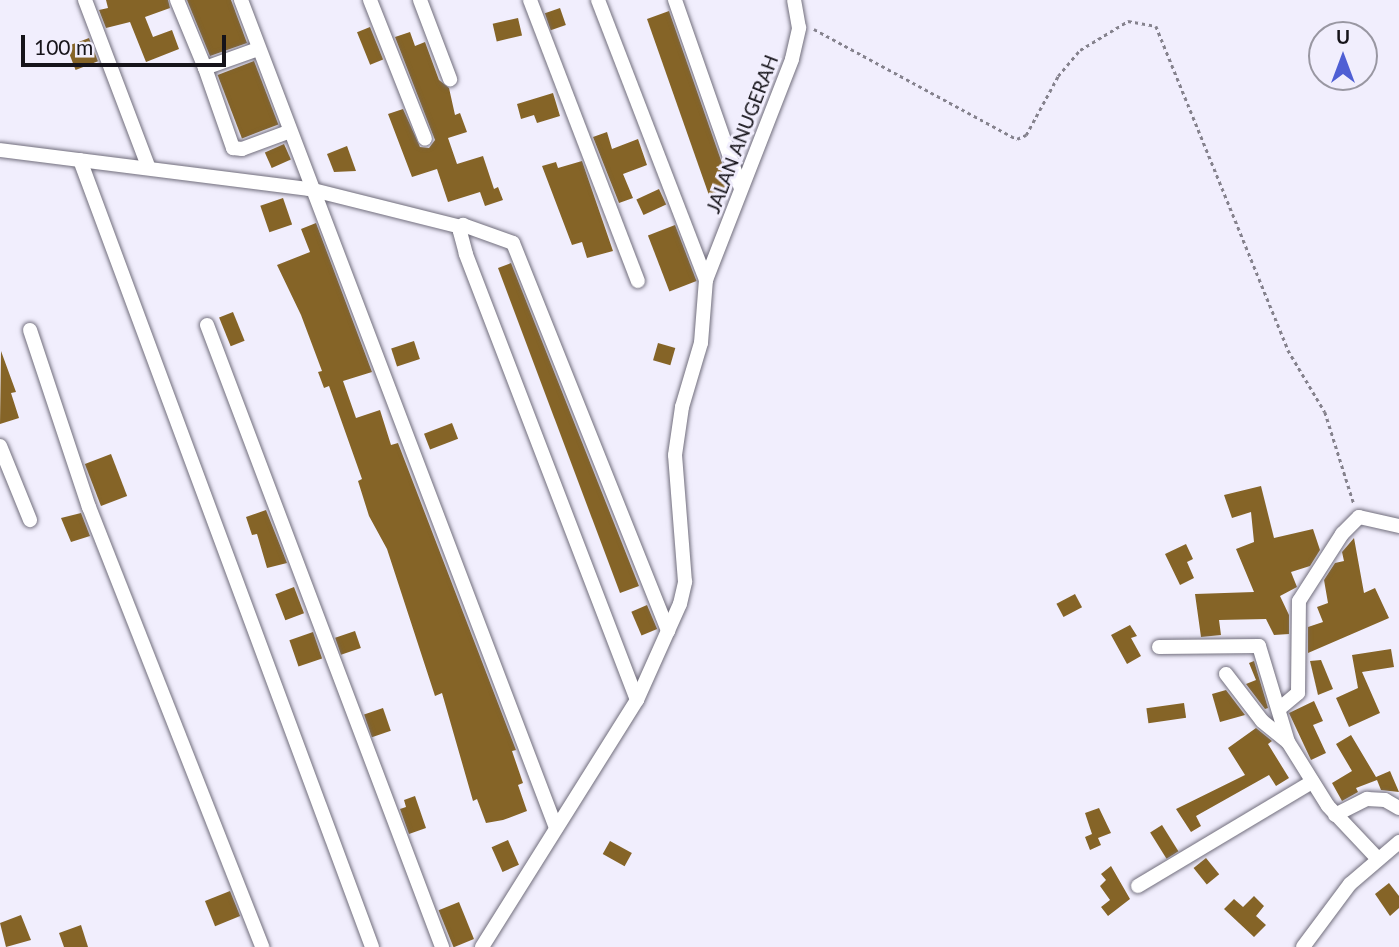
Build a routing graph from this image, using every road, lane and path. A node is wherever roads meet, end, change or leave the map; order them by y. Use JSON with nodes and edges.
{"nodes":[{"id":1,"x":85,"y":0,"type":"edge"},
{"id":2,"x":177,"y":0,"type":"edge"},
{"id":3,"x":241,"y":0,"type":"edge"},
{"id":4,"x":370,"y":0,"type":"edge"},
{"id":5,"x":420,"y":0,"type":"edge"},
{"id":6,"x":530,"y":0,"type":"edge"},
{"id":7,"x":598,"y":0,"type":"edge"},
{"id":8,"x":675,"y":0,"type":"edge"},
{"id":9,"x":794,"y":0,"type":"edge"},
{"id":10,"x":799,"y":20,"type":"junction"},
{"id":11,"x":258,"y":49,"type":"junction"},
{"id":12,"x":205,"y":68,"type":"junction"},
{"id":13,"x":450,"y":79,"type":"dead end"},
{"id":14,"x":288,"y":132,"type":"junction"},
{"id":15,"x":425,"y":139,"type":"dead end"},
{"id":16,"x":0,"y":150,"type":"edge"},
{"id":17,"x":80,"y":160,"type":"junction"},
{"id":18,"x":148,"y":166,"type":"junction"},
{"id":19,"x":741,"y":188,"type":"junction"},
{"id":20,"x":309,"y":189,"type":"junction"},
{"id":21,"x":461,"y":227,"type":"junction"},
{"id":22,"x":706,"y":280,"type":"junction"},
{"id":23,"x":638,"y":281,"type":"dead end"},
{"id":24,"x":207,"y":325,"type":"dead end"},
{"id":25,"x":30,"y":330,"type":"dead end"},
{"id":26,"x":0,"y":446,"type":"edge"},
{"id":27,"x":1359,"y":517,"type":"junction"},
{"id":28,"x":30,"y":520,"type":"dead end"},
{"id":29,"x":1399,"y":526,"type":"edge"},
{"id":30,"x":668,"y":631,"type":"junction"},
{"id":31,"x":1159,"y":647,"type":"dead end"},
{"id":32,"x":1226,"y":674,"type":"dead end"},
{"id":33,"x":637,"y":700,"type":"junction"},
{"id":34,"x":1279,"y":709,"type":"junction"},
{"id":35,"x":1288,"y":742,"type":"junction"},
{"id":36,"x":1312,"y":782,"type":"junction"},
{"id":37,"x":1399,"y":808,"type":"edge"},
{"id":38,"x":1335,"y":814,"type":"junction"},
{"id":39,"x":556,"y":828,"type":"junction"},
{"id":40,"x":1399,"y":842,"type":"edge"},
{"id":41,"x":1377,"y":858,"type":"junction"},
{"id":42,"x":1138,"y":886,"type":"dead end"},
{"id":43,"x":262,"y":947,"type":"edge"},
{"id":44,"x":372,"y":947,"type":"edge"},
{"id":45,"x":442,"y":947,"type":"edge"},
{"id":46,"x":482,"y":947,"type":"edge"},
{"id":47,"x":1303,"y":947,"type":"edge"}],
"edges":[{"from":1,"to":18,"type":"street"},
{"from":2,"to":12,"type":"street"},
{"from":3,"to":11,"type":"street"},
{"from":4,"to":15,"type":"street"},
{"from":5,"to":13,"type":"street"},
{"from":6,"to":23,"type":"street"},
{"from":7,"to":22,"type":"street"},
{"from":8,"to":19,"type":"street"},
{"from":9,"to":10,"type":"street","name":"JALAN ANUGERAH"},
{"from":10,"to":19,"type":"street","name":"JALAN ANUGERAH"},
{"from":10,"to":27,"type":"path"},
{"from":11,"to":12,"type":"street"},
{"from":11,"to":14,"type":"street"},
{"from":12,"to":14,"type":"street"},
{"from":14,"to":20,"type":"street"},
{"from":16,"to":17,"type":"street"},
{"from":17,"to":18,"type":"street"},
{"from":17,"to":44,"type":"street"},
{"from":18,"to":20,"type":"street"},
{"from":19,"to":22,"type":"street","name":"JALAN ANUGERAH"},
{"from":20,"to":21,"type":"street"},
{"from":20,"to":39,"type":"street"},
{"from":21,"to":30,"type":"street"},
{"from":21,"to":33,"type":"street"},
{"from":22,"to":30,"type":"street"},
{"from":24,"to":45,"type":"street"},
{"from":25,"to":43,"type":"street"},
{"from":26,"to":28,"type":"street"},
{"from":27,"to":29,"type":"street"},
{"from":27,"to":34,"type":"street"},
{"from":30,"to":33,"type":"street"},
{"from":31,"to":34,"type":"street"},
{"from":32,"to":35,"type":"street"},
{"from":33,"to":39,"type":"street"},
{"from":34,"to":35,"type":"street"},
{"from":35,"to":36,"type":"street"},
{"from":36,"to":38,"type":"street"},
{"from":36,"to":42,"type":"street"},
{"from":37,"to":38,"type":"street"},
{"from":38,"to":41,"type":"street"},
{"from":39,"to":46,"type":"street"},
{"from":40,"to":41,"type":"street"},
{"from":41,"to":47,"type":"street"}]}
